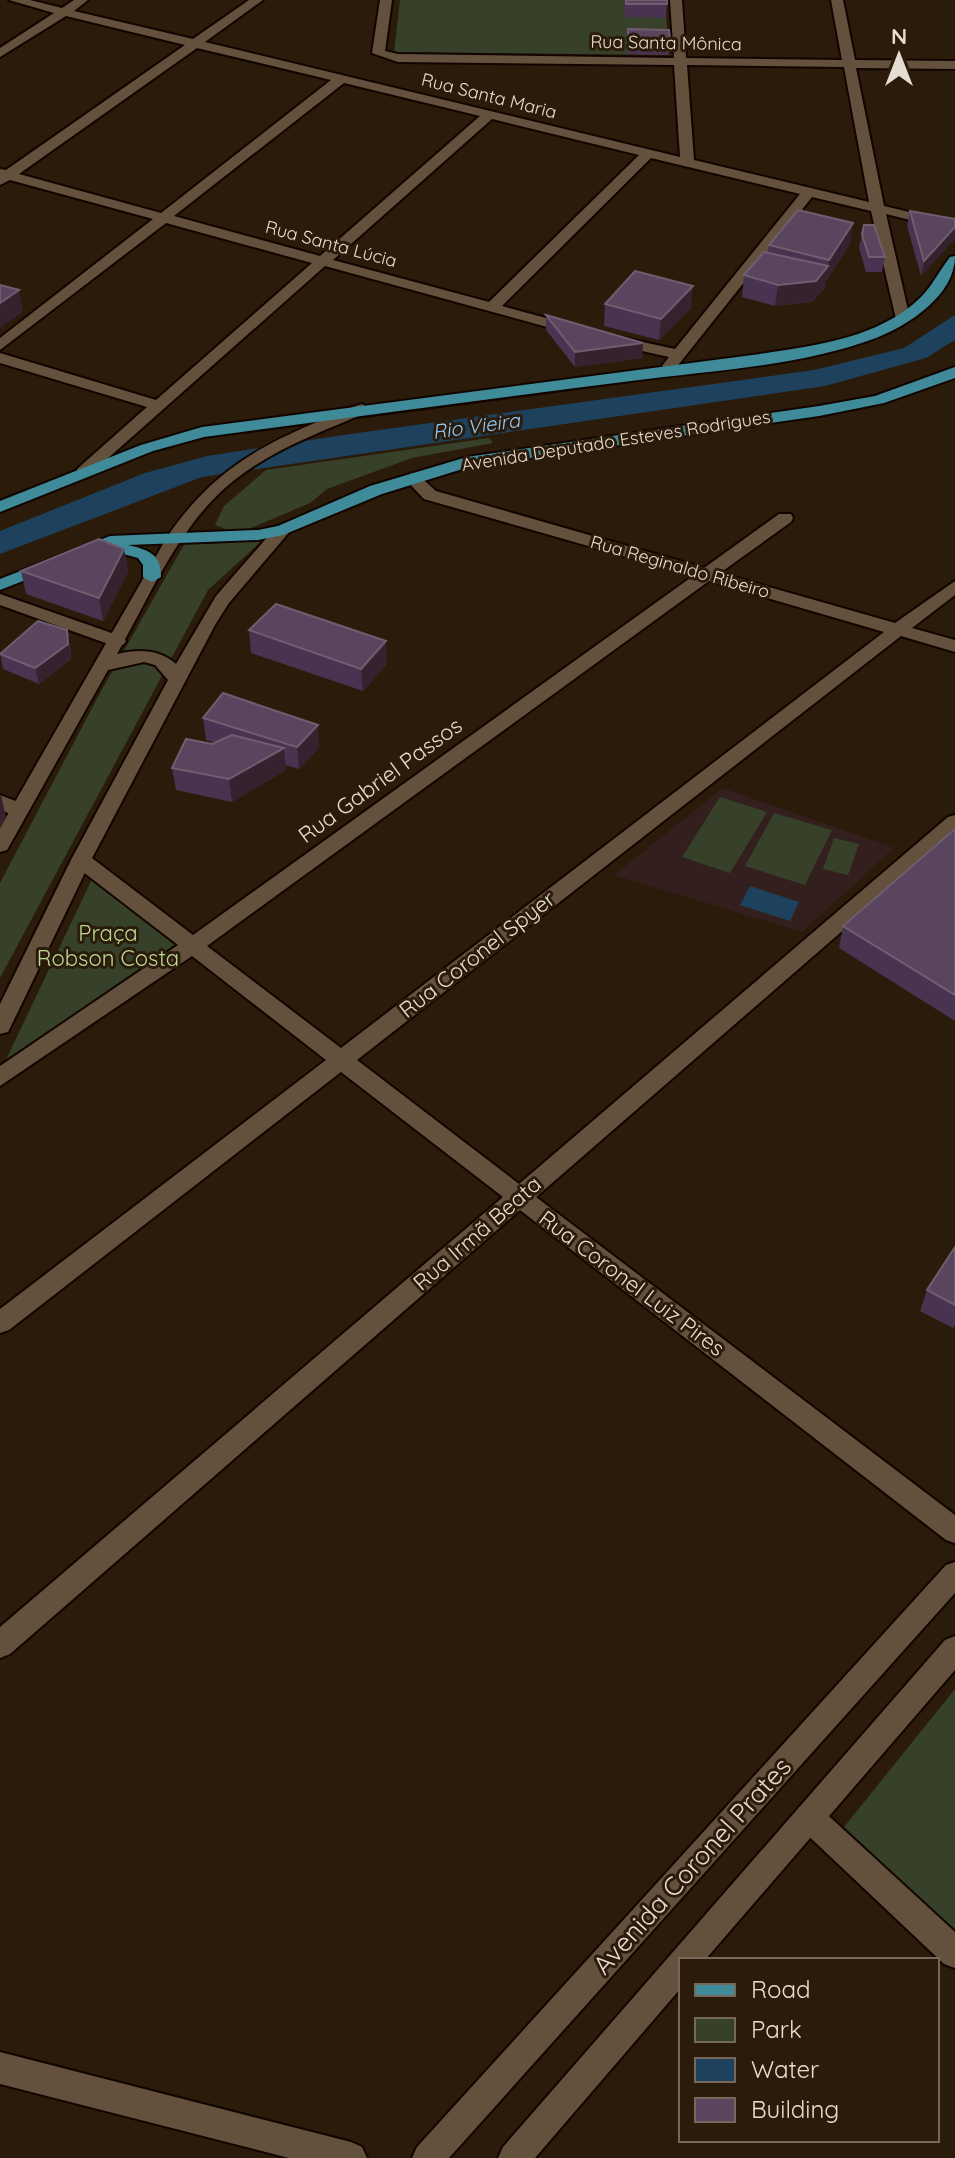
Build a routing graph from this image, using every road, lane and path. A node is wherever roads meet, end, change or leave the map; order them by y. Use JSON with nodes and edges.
{"nodes":[{"id":1,"x":15,"y":0,"type":"edge"},
{"id":2,"x":82,"y":0,"type":"edge"},
{"id":3,"x":257,"y":0,"type":"edge"},
{"id":4,"x":386,"y":0,"type":"edge"},
{"id":5,"x":676,"y":0,"type":"edge"},
{"id":6,"x":837,"y":0,"type":"edge"},
{"id":7,"x":64,"y":12,"type":"junction"},
{"id":8,"x":195,"y":44,"type":"junction"},
{"id":9,"x":0,"y":53,"type":"edge"},
{"id":10,"x":682,"y":61,"type":"junction"},
{"id":11,"x":850,"y":63,"type":"junction"},
{"id":12,"x":955,"y":65,"type":"edge"},
{"id":13,"x":341,"y":79,"type":"junction"},
{"id":14,"x":489,"y":115,"type":"junction"},
{"id":15,"x":648,"y":153,"type":"junction"},
{"id":16,"x":687,"y":163,"type":"junction"},
{"id":17,"x":3,"y":177,"type":"edge"},
{"id":18,"x":808,"y":192,"type":"junction"},
{"id":19,"x":877,"y":207,"type":"junction"},
{"id":20,"x":160,"y":218,"type":"junction"},
{"id":21,"x":955,"y":227,"type":"edge"},
{"id":22,"x":955,"y":260,"type":"edge"},
{"id":23,"x":323,"y":263,"type":"junction"},
{"id":24,"x":492,"y":307,"type":"junction"},
{"id":25,"x":903,"y":319,"type":"junction"},
{"id":26,"x":0,"y":345,"type":"edge"},
{"id":27,"x":652,"y":351,"type":"junction"},
{"id":28,"x":676,"y":354,"type":"junction"},
{"id":29,"x":0,"y":358,"type":"edge"},
{"id":30,"x":667,"y":371,"type":"junction"},
{"id":31,"x":955,"y":372,"type":"edge"},
{"id":32,"x":156,"y":405,"type":"junction"},
{"id":33,"x":362,"y":409,"type":"junction"},
{"id":34,"x":83,"y":472,"type":"junction"},
{"id":35,"x":412,"y":478,"type":"junction"},
{"id":36,"x":0,"y":507,"type":"edge"},
{"id":37,"x":785,"y":518,"type":"dead end"},
{"id":38,"x":283,"y":530,"type":"junction"},
{"id":39,"x":175,"y":537,"type":"junction"},
{"id":40,"x":87,"y":548,"type":"junction"},
{"id":41,"x":704,"y":575,"type":"junction"},
{"id":42,"x":152,"y":577,"type":"junction"},
{"id":43,"x":0,"y":585,"type":"edge"},
{"id":44,"x":955,"y":586,"type":"edge"},
{"id":45,"x":0,"y":599,"type":"edge"},
{"id":46,"x":896,"y":629,"type":"junction"},
{"id":47,"x":117,"y":641,"type":"junction"},
{"id":48,"x":955,"y":646,"type":"edge"},
{"id":49,"x":103,"y":666,"type":"junction"},
{"id":50,"x":176,"y":678,"type":"junction"},
{"id":51,"x":9,"y":806,"type":"edge"},
{"id":52,"x":955,"y":822,"type":"edge"},
{"id":53,"x":0,"y":845,"type":"edge"},
{"id":54,"x":81,"y":860,"type":"junction"},
{"id":55,"x":193,"y":945,"type":"junction"},
{"id":56,"x":0,"y":1026,"type":"edge"},
{"id":57,"x":340,"y":1061,"type":"junction"},
{"id":58,"x":0,"y":1077,"type":"edge"},
{"id":59,"x":519,"y":1197,"type":"junction"},
{"id":60,"x":0,"y":1323,"type":"edge"},
{"id":61,"x":955,"y":1531,"type":"edge"},
{"id":62,"x":955,"y":1574,"type":"edge"},
{"id":63,"x":0,"y":1645,"type":"edge"},
{"id":64,"x":955,"y":1649,"type":"edge"},
{"id":65,"x":809,"y":1817,"type":"junction"},
{"id":66,"x":955,"y":1953,"type":"edge"},
{"id":67,"x":687,"y":1958,"type":"edge"},
{"id":68,"x":679,"y":1967,"type":"edge"},
{"id":69,"x":0,"y":2068,"type":"edge"},
{"id":70,"x":351,"y":2158,"type":"edge"},
{"id":71,"x":428,"y":2158,"type":"edge"},
{"id":72,"x":514,"y":2158,"type":"edge"}],
"edges":[{"from":1,"to":7,"type":"street","name":"Rua Santa Maria"},
{"from":2,"to":7,"type":"street"},
{"from":3,"to":8,"type":"street"},
{"from":4,"to":10,"type":"street","name":"Rua Santa Mônica"},
{"from":5,"to":10,"type":"street"},
{"from":6,"to":11,"type":"street"},
{"from":7,"to":8,"type":"street","name":"Rua Santa Maria"},
{"from":7,"to":9,"type":"street"},
{"from":8,"to":13,"type":"street","name":"Rua Santa Maria"},
{"from":8,"to":17,"type":"street"},
{"from":10,"to":11,"type":"street","name":"Rua Santa Mônica"},
{"from":10,"to":16,"type":"street"},
{"from":11,"to":12,"type":"street","name":"Rua Santa Mônica"},
{"from":11,"to":19,"type":"street"},
{"from":13,"to":14,"type":"street","name":"Rua Santa Maria"},
{"from":13,"to":20,"type":"street"},
{"from":14,"to":15,"type":"street","name":"Rua Santa Maria"},
{"from":14,"to":23,"type":"street"},
{"from":15,"to":16,"type":"street","name":"Rua Santa Maria"},
{"from":15,"to":24,"type":"street"},
{"from":16,"to":18,"type":"street","name":"Rua Santa Maria"},
{"from":17,"to":20,"type":"street","name":"Rua Santa Lúcia"},
{"from":18,"to":19,"type":"street","name":"Rua Santa Maria"},
{"from":18,"to":28,"type":"street"},
{"from":19,"to":21,"type":"street","name":"Rua Santa Maria"},
{"from":19,"to":25,"type":"street"},
{"from":20,"to":23,"type":"street","name":"Rua Santa Lúcia"},
{"from":20,"to":26,"type":"street"},
{"from":22,"to":25,"type":"main road"},
{"from":23,"to":24,"type":"street","name":"Rua Santa Lúcia"},
{"from":23,"to":32,"type":"street"},
{"from":24,"to":27,"type":"street","name":"Rua Santa Lúcia"},
{"from":25,"to":30,"type":"main road"},
{"from":27,"to":28,"type":"street","name":"Rua Santa Lúcia"},
{"from":27,"to":30,"type":"street"},
{"from":28,"to":30,"type":"street"},
{"from":29,"to":32,"type":"street"},
{"from":30,"to":33,"type":"main road"},
{"from":31,"to":35,"type":"main road","name":"Avenida Deputado Esteves Rodrigues"},
{"from":32,"to":34,"type":"street"},
{"from":33,"to":34,"type":"main road"},
{"from":33,"to":39,"type":"street"},
{"from":34,"to":36,"type":"main road"},
{"from":35,"to":38,"type":"main road","name":"Avenida Deputado Esteves Rodrigues"},
{"from":35,"to":41,"type":"street","name":"Rua Reginaldo Ribeiro"},
{"from":37,"to":41,"type":"street","name":"Rua Gabriel Passos"},
{"from":38,"to":39,"type":"main road","name":"Avenida Deputado Esteves Rodrigues"},
{"from":38,"to":50,"type":"street","name":"Avenida Deputado Esteves Rodrigues"},
{"from":39,"to":40,"type":"main road","name":"Avenida Deputado Esteves Rodrigues"},
{"from":39,"to":42,"type":"street"},
{"from":40,"to":42,"type":"main road"},
{"from":40,"to":43,"type":"main road","name":"Avenida Deputado Esteves Rodrigues"},
{"from":41,"to":46,"type":"street","name":"Rua Reginaldo Ribeiro"},
{"from":41,"to":55,"type":"street","name":"Rua Gabriel Passos"},
{"from":42,"to":47,"type":"street"},
{"from":44,"to":46,"type":"street","name":"Rua Coronel Spyer"},
{"from":45,"to":47,"type":"street"},
{"from":46,"to":48,"type":"street","name":"Rua Reginaldo Ribeiro"},
{"from":46,"to":57,"type":"street","name":"Rua Coronel Spyer"},
{"from":47,"to":49,"type":"street"},
{"from":49,"to":50,"type":"street"},
{"from":49,"to":51,"type":"street"},
{"from":50,"to":54,"type":"street","name":"Avenida Deputado Esteves Rodrigues"},
{"from":51,"to":53,"type":"street"},
{"from":52,"to":59,"type":"street","name":"Rua Irmã Beata"},
{"from":54,"to":55,"type":"street","name":"Rua Coronel Luiz Pires"},
{"from":54,"to":56,"type":"street","name":"Avenida Deputado Esteves Rodrigues"},
{"from":55,"to":57,"type":"street","name":"Rua Coronel Luiz Pires"},
{"from":55,"to":58,"type":"street","name":"Rua Gabriel Passos"},
{"from":57,"to":59,"type":"street","name":"Rua Coronel Luiz Pires"},
{"from":57,"to":60,"type":"street","name":"Rua Coronel Spyer"},
{"from":59,"to":61,"type":"street","name":"Rua Coronel Luiz Pires"},
{"from":59,"to":63,"type":"street","name":"Rua Irmã Beata"},
{"from":62,"to":71,"type":"street","name":"Avenida Coronel Prates"},
{"from":64,"to":65,"type":"street"},
{"from":65,"to":66,"type":"street"},
{"from":65,"to":67,"type":"street"},
{"from":68,"to":72,"type":"street"},
{"from":69,"to":70,"type":"street"}]}
